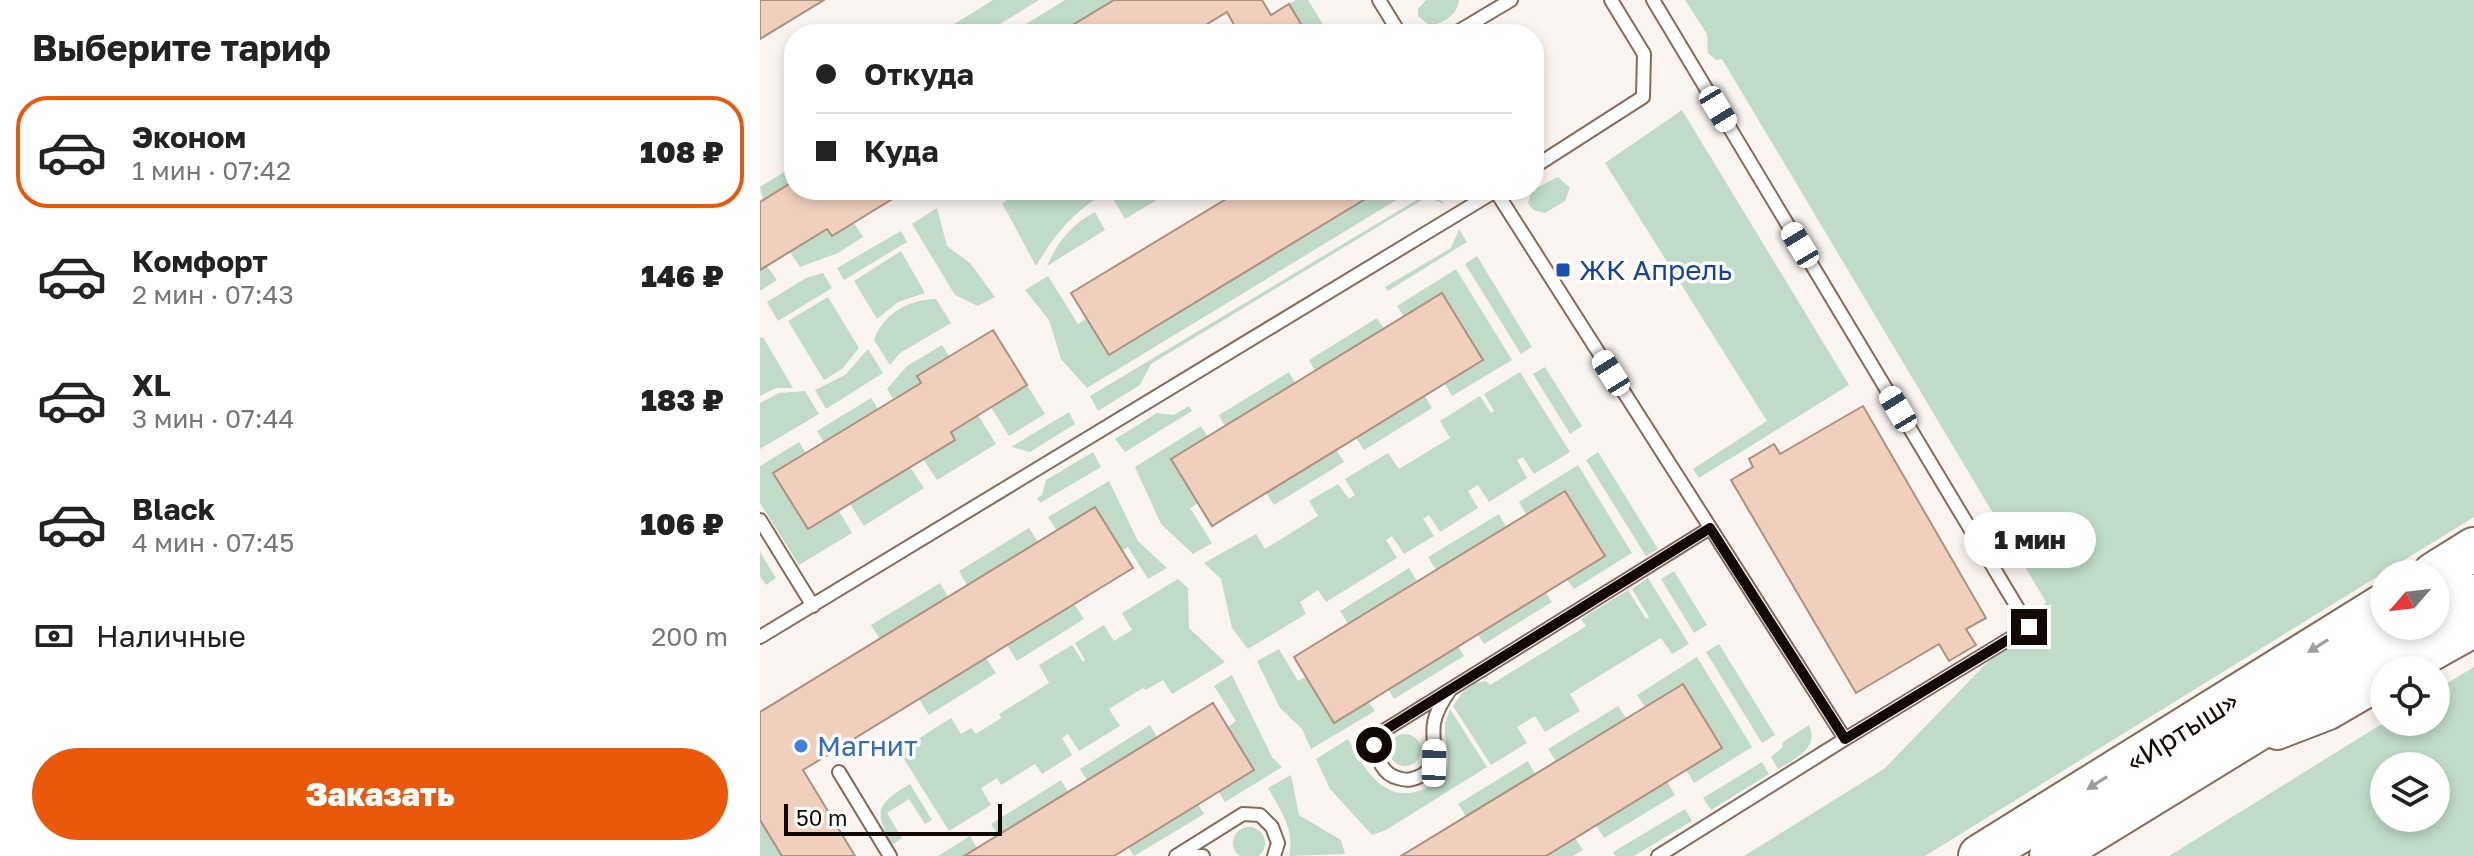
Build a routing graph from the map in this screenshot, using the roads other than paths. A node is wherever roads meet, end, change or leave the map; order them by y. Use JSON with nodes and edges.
{"nodes":[{"id":1,"x":1379,"y":0,"type":"edge"},
{"id":2,"x":1511,"y":0,"type":"edge"},
{"id":3,"x":1611,"y":0,"type":"edge"},
{"id":4,"x":1653,"y":0,"type":"edge"},
{"id":5,"x":1394,"y":24,"type":"edge"},
{"id":6,"x":1471,"y":24,"type":"edge"},
{"id":7,"x":1544,"y":161,"type":"edge"},
{"id":8,"x":1480,"y":200,"type":"edge"},
{"id":9,"x":1502,"y":200,"type":"edge"},
{"id":10,"x":760,"y":520,"type":"edge"},
{"id":11,"x":1710,"y":528,"type":"junction"},
{"id":12,"x":2474,"y":549,"type":"edge"},
{"id":13,"x":2450,"y":564,"type":"edge"},
{"id":14,"x":2474,"y":596,"type":"edge"},
{"id":15,"x":813,"y":606,"type":"junction"},
{"id":16,"x":2450,"y":611,"type":"edge"},
{"id":17,"x":2370,"y":614,"type":"edge"},
{"id":18,"x":2474,"y":631,"type":"edge"},
{"id":19,"x":760,"y":637,"type":"edge"},
{"id":20,"x":2404,"y":640,"type":"edge"},
{"id":21,"x":2429,"y":656,"type":"edge"},
{"id":22,"x":2370,"y":689,"type":"edge"},
{"id":23,"x":1450,"y":690,"type":"junction"},
{"id":24,"x":1845,"y":739,"type":"junction"},
{"id":25,"x":2214,"y":758,"type":"junction"},
{"id":26,"x":839,"y":772,"type":"dead end"},
{"id":27,"x":890,"y":856,"type":"edge"},
{"id":28,"x":1176,"y":856,"type":"edge"},
{"id":29,"x":1190,"y":856,"type":"edge"},
{"id":30,"x":1203,"y":856,"type":"edge"},
{"id":31,"x":1274,"y":856,"type":"edge"},
{"id":32,"x":1658,"y":856,"type":"edge"},
{"id":33,"x":1980,"y":856,"type":"edge"},
{"id":34,"x":2051,"y":856,"type":"edge"}],
"edges":[{"from":1,"to":5,"type":"lane"},
{"from":2,"to":6,"type":"lane"},
{"from":3,"to":7,"type":"lane"},
{"from":4,"to":24,"type":"lane"},
{"from":8,"to":15,"type":"lane"},
{"from":9,"to":11,"type":"lane"},
{"from":10,"to":15,"type":"lane"},
{"from":11,"to":23,"type":"lane"},
{"from":11,"to":24,"type":"lane"},
{"from":12,"to":13,"type":"highway"},
{"from":14,"to":16,"type":"highway"},
{"from":15,"to":19,"type":"lane"},
{"from":17,"to":33,"type":"highway","name":"«Иртыш»","one_way":true},
{"from":18,"to":21,"type":"street"},
{"from":20,"to":25,"type":"highway","name":"«Иртыш»"},
{"from":22,"to":25,"type":"street"},
{"from":23,"to":23,"type":"lane"},
{"from":24,"to":32,"type":"lane"},
{"from":25,"to":34,"type":"highway","name":"«Иртыш»"},
{"from":26,"to":27,"type":"lane"},
{"from":28,"to":31,"type":"lane"},
{"from":29,"to":30,"type":"lane"}]}
